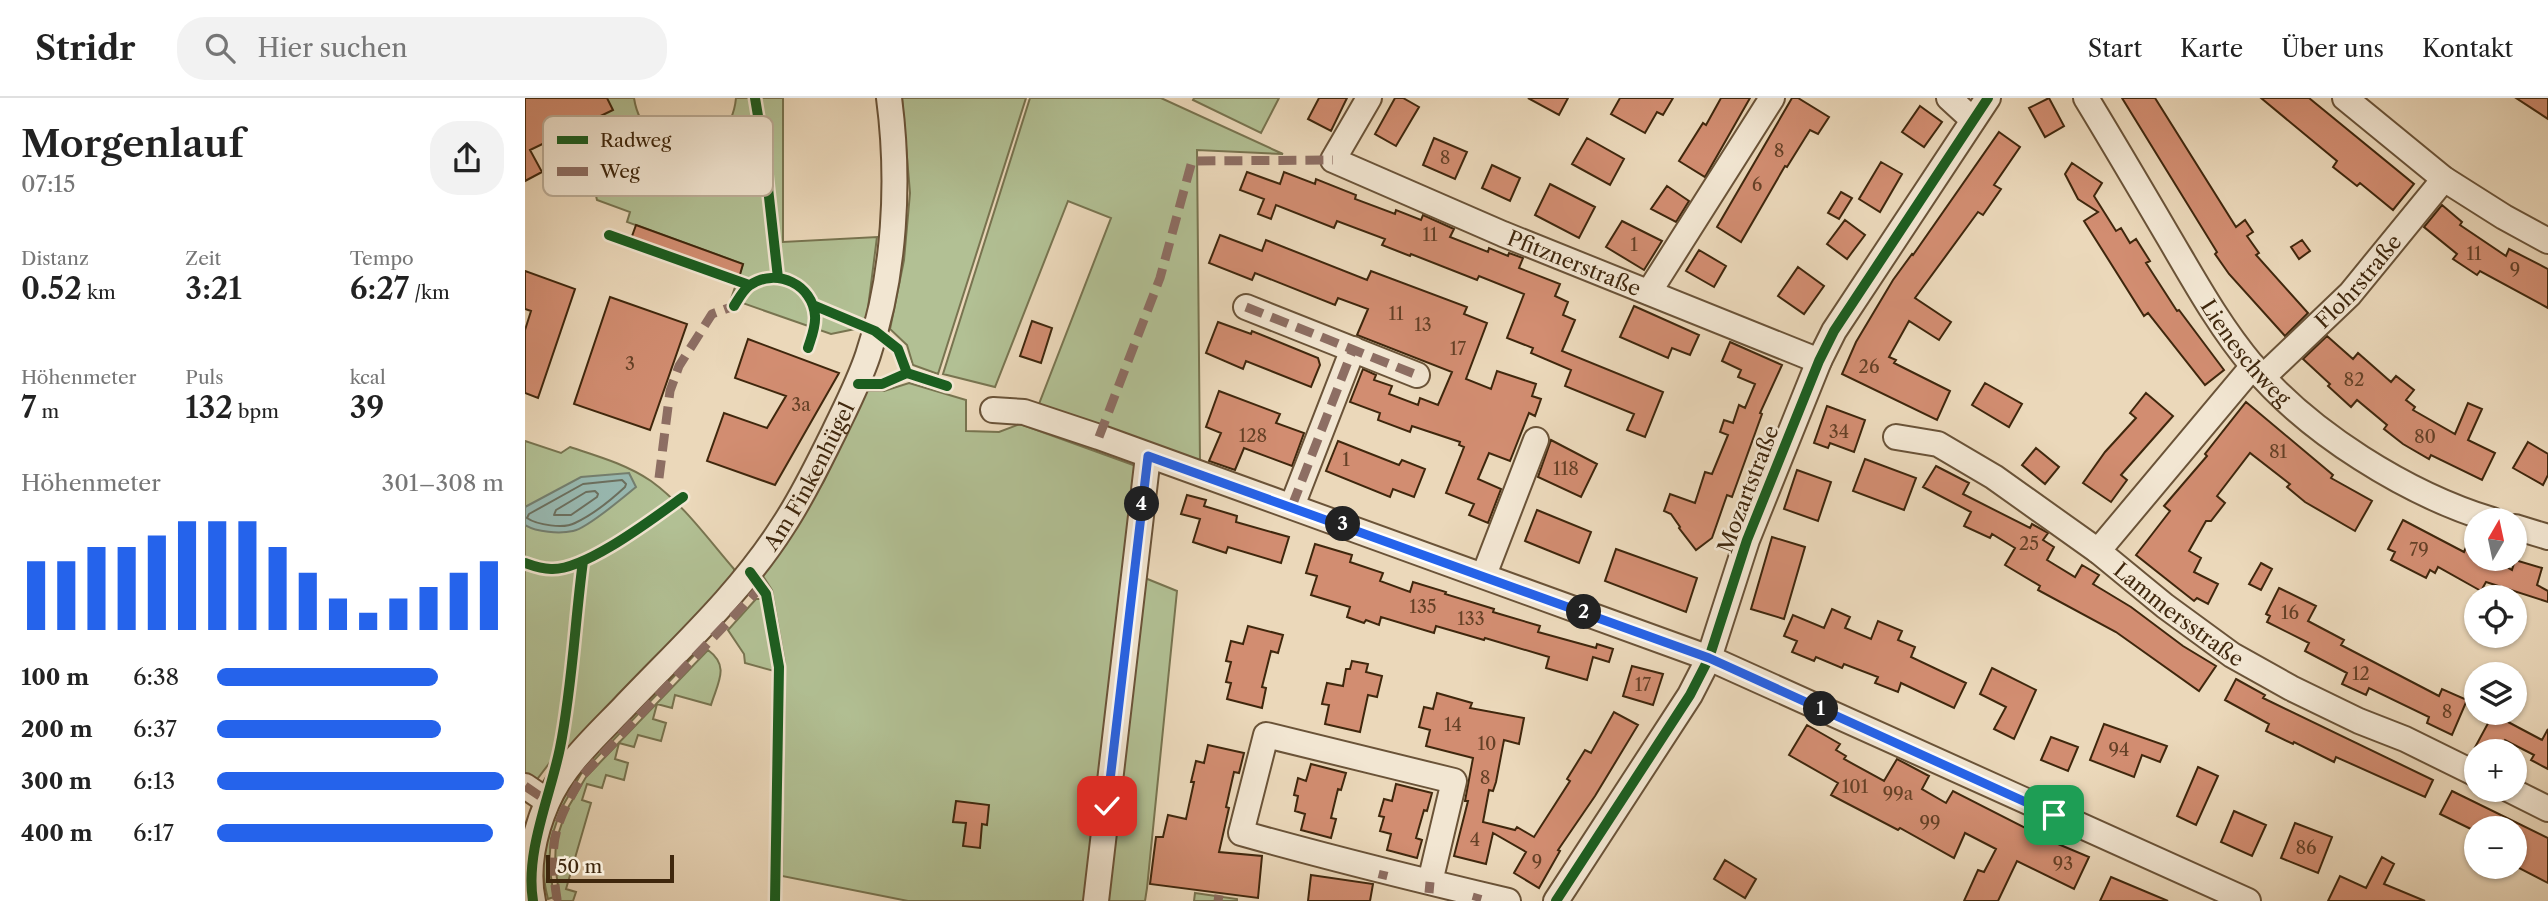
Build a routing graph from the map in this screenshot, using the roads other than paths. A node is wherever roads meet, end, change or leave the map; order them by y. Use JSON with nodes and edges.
{"nodes":[{"id":1,"x":889,"y":98,"type":"edge"},
{"id":2,"x":1369,"y":98,"type":"edge"},
{"id":3,"x":1772,"y":98,"type":"edge"},
{"id":4,"x":1949,"y":98,"type":"edge"},
{"id":5,"x":1988,"y":98,"type":"edge"},
{"id":6,"x":2086,"y":98,"type":"edge"},
{"id":7,"x":2345,"y":98,"type":"edge"},
{"id":8,"x":1973,"y":120,"type":"junction"},
{"id":9,"x":2444,"y":179,"type":"junction"},
{"id":10,"x":2548,"y":242,"type":"edge"},
{"id":11,"x":1649,"y":292,"type":"junction"},
{"id":12,"x":1246,"y":307,"type":"dead end"},
{"id":13,"x":1353,"y":349,"type":"junction"},
{"id":14,"x":1819,"y":361,"type":"junction"},
{"id":15,"x":2258,"y":372,"type":"junction"},
{"id":16,"x":1417,"y":375,"type":"dead end"},
{"id":17,"x":993,"y":410,"type":"dead end"},
{"id":18,"x":1896,"y":437,"type":"dead end"},
{"id":19,"x":1537,"y":440,"type":"dead end"},
{"id":20,"x":1148,"y":456,"type":"junction"},
{"id":21,"x":1292,"y":506,"type":"junction"},
{"id":22,"x":2464,"y":510,"type":"edge"},
{"id":23,"x":2527,"y":531,"type":"edge"},
{"id":24,"x":2548,"y":537,"type":"edge"},
{"id":25,"x":2098,"y":551,"type":"junction"},
{"id":26,"x":1483,"y":575,"type":"junction"},
{"id":27,"x":1709,"y":658,"type":"junction"},
{"id":28,"x":2464,"y":768,"type":"edge"},
{"id":29,"x":525,"y":786,"type":"edge"},
{"id":30,"x":2527,"y":798,"type":"edge"},
{"id":31,"x":547,"y":801,"type":"junction"},
{"id":32,"x":2548,"y":809,"type":"edge"},
{"id":33,"x":1430,"y":882,"type":"junction"},
{"id":34,"x":533,"y":901,"type":"edge"},
{"id":35,"x":1095,"y":901,"type":"edge"},
{"id":36,"x":1508,"y":901,"type":"edge"},
{"id":37,"x":1556,"y":901,"type":"edge"},
{"id":38,"x":2248,"y":901,"type":"edge"}],
"edges":[{"from":1,"to":31,"type":"street","name":"Am Finkenhügel"},
{"from":2,"to":11,"type":"street","name":"Pfitznerstraße"},
{"from":3,"to":11,"type":"street"},
{"from":4,"to":8,"type":"street"},
{"from":5,"to":8,"type":"street","name":"Mozartstraße"},
{"from":6,"to":15,"type":"street","name":"Lieneschweg"},
{"from":7,"to":9,"type":"street"},
{"from":8,"to":14,"type":"street","name":"Mozartstraße"},
{"from":9,"to":10,"type":"street"},
{"from":9,"to":15,"type":"street","name":"Flohrstraße"},
{"from":11,"to":14,"type":"street","name":"Pfitznerstraße"},
{"from":12,"to":13,"type":"street"},
{"from":13,"to":16,"type":"street"},
{"from":13,"to":21,"type":"street"},
{"from":14,"to":27,"type":"street","name":"Mozartstraße"},
{"from":15,"to":22,"type":"street","name":"Lieneschweg"},
{"from":15,"to":25,"type":"street","name":"Flohrstraße"},
{"from":17,"to":20,"type":"street"},
{"from":18,"to":25,"type":"street","name":"Lammersstraße"},
{"from":19,"to":26,"type":"street"},
{"from":20,"to":21,"type":"street"},
{"from":20,"to":35,"type":"street"},
{"from":21,"to":26,"type":"street"},
{"from":23,"to":24,"type":"street"},
{"from":25,"to":28,"type":"street","name":"Lammersstraße"},
{"from":26,"to":27,"type":"street"},
{"from":27,"to":37,"type":"street","name":"Mozartstraße"},
{"from":27,"to":38,"type":"street"},
{"from":29,"to":31,"type":"street"},
{"from":30,"to":32,"type":"street"},
{"from":31,"to":34,"type":"street","name":"Am Finkenhügel"},
{"from":33,"to":33,"type":"street"},
{"from":33,"to":36,"type":"street"}]}
